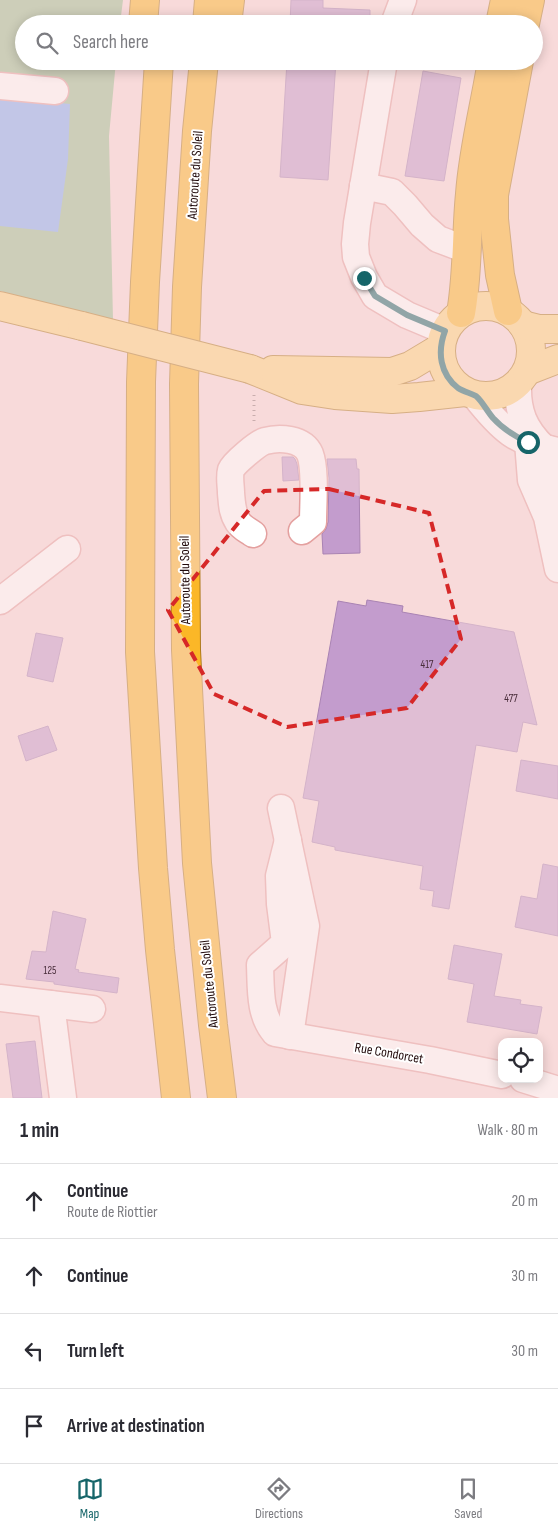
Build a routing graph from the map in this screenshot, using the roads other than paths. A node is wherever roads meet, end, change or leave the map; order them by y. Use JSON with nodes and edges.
{"nodes":[{"id":1,"x":145,"y":0,"type":"edge"},
{"id":2,"x":164,"y":0,"type":"edge"},
{"id":3,"x":209,"y":0,"type":"edge"},
{"id":4,"x":230,"y":0,"type":"edge"},
{"id":5,"x":403,"y":0,"type":"edge"},
{"id":6,"x":505,"y":0,"type":"edge"},
{"id":7,"x":530,"y":0,"type":"edge"},
{"id":8,"x":144,"y":15,"type":"edge"},
{"id":9,"x":163,"y":15,"type":"edge"},
{"id":10,"x":208,"y":15,"type":"edge"},
{"id":11,"x":228,"y":15,"type":"edge"},
{"id":12,"x":397,"y":15,"type":"edge"},
{"id":13,"x":502,"y":15,"type":"edge"},
{"id":14,"x":527,"y":15,"type":"edge"},
{"id":15,"x":141,"y":70,"type":"edge"},
{"id":16,"x":158,"y":70,"type":"edge"},
{"id":17,"x":203,"y":70,"type":"edge"},
{"id":18,"x":220,"y":70,"type":"edge"},
{"id":19,"x":382,"y":70,"type":"edge"},
{"id":20,"x":490,"y":70,"type":"edge"},
{"id":21,"x":517,"y":70,"type":"edge"},
{"id":22,"x":0,"y":86,"type":"edge"},
{"id":23,"x":55,"y":91,"type":"dead end"},
{"id":24,"x":363,"y":186,"type":"junction"},
{"id":25,"x":467,"y":250,"type":"junction"},
{"id":26,"x":188,"y":287,"type":"junction"},
{"id":27,"x":0,"y":306,"type":"edge"},
{"id":28,"x":516,"y":318,"type":"junction"},
{"id":29,"x":558,"y":329,"type":"edge"},
{"id":30,"x":449,"y":331,"type":"junction"},
{"id":31,"x":558,"y":359,"type":"edge"},
{"id":32,"x":251,"y":369,"type":"junction"},
{"id":33,"x":523,"y":377,"type":"junction"},
{"id":34,"x":470,"y":394,"type":"junction"},
{"id":35,"x":544,"y":448,"type":"edge"},
{"id":36,"x":140,"y":516,"type":"junction"},
{"id":37,"x":302,"y":531,"type":"dead end"},
{"id":38,"x":253,"y":534,"type":"dead end"},
{"id":39,"x":67,"y":548,"type":"dead end"},
{"id":40,"x":558,"y":570,"type":"edge"},
{"id":41,"x":0,"y":601,"type":"edge"},
{"id":42,"x":281,"y":808,"type":"dead end"},
{"id":43,"x":288,"y":840,"type":"junction"},
{"id":44,"x":0,"y":998,"type":"edge"},
{"id":45,"x":51,"y":1004,"type":"junction"},
{"id":46,"x":92,"y":1009,"type":"dead end"},
{"id":47,"x":283,"y":1035,"type":"junction"},
{"id":48,"x":498,"y":1074,"type":"edge"},
{"id":49,"x":536,"y":1083,"type":"edge"},
{"id":50,"x":558,"y":1090,"type":"edge"},
{"id":51,"x":63,"y":1098,"type":"edge"},
{"id":52,"x":176,"y":1098,"type":"edge"},
{"id":53,"x":222,"y":1098,"type":"edge"}],
"edges":[{"from":1,"to":8,"type":"highway"},
{"from":2,"to":9,"type":"highway"},
{"from":3,"to":10,"type":"highway"},
{"from":4,"to":11,"type":"highway"},
{"from":5,"to":12,"type":"street"},
{"from":6,"to":13,"type":"highway"},
{"from":7,"to":14,"type":"highway"},
{"from":15,"to":36,"type":"highway"},
{"from":16,"to":36,"type":"highway"},
{"from":17,"to":26,"type":"highway","name":"Autoroute du Soleil"},
{"from":18,"to":26,"type":"highway"},
{"from":19,"to":24,"type":"street"},
{"from":20,"to":25,"type":"highway"},
{"from":21,"to":28,"type":"highway"},
{"from":22,"to":23,"type":"street"},
{"from":24,"to":25,"type":"street"},
{"from":24,"to":30,"type":"street"},
{"from":25,"to":30,"type":"highway"},
{"from":26,"to":53,"type":"highway","name":"Autoroute du Soleil"},
{"from":27,"to":32,"type":"main road","bridge":true},
{"from":28,"to":29,"type":"main road"},
{"from":28,"to":30,"type":"main road"},
{"from":28,"to":33,"type":"main road"},
{"from":30,"to":32,"type":"main road"},
{"from":30,"to":34,"type":"main road"},
{"from":31,"to":33,"type":"main road"},
{"from":32,"to":34,"type":"main road"},
{"from":33,"to":34,"type":"main road"},
{"from":33,"to":35,"type":"street"},
{"from":34,"to":35,"type":"street"},
{"from":35,"to":40,"type":"street"},
{"from":36,"to":52,"type":"highway"},
{"from":37,"to":38,"type":"street"},
{"from":39,"to":41,"type":"street"},
{"from":42,"to":43,"type":"street"},
{"from":43,"to":47,"type":"street"},
{"from":43,"to":47,"type":"street"},
{"from":44,"to":45,"type":"street"},
{"from":45,"to":46,"type":"street"},
{"from":45,"to":51,"type":"street"},
{"from":47,"to":48,"type":"street","name":"Rue Condorcet"},
{"from":49,"to":50,"type":"street"}]}
